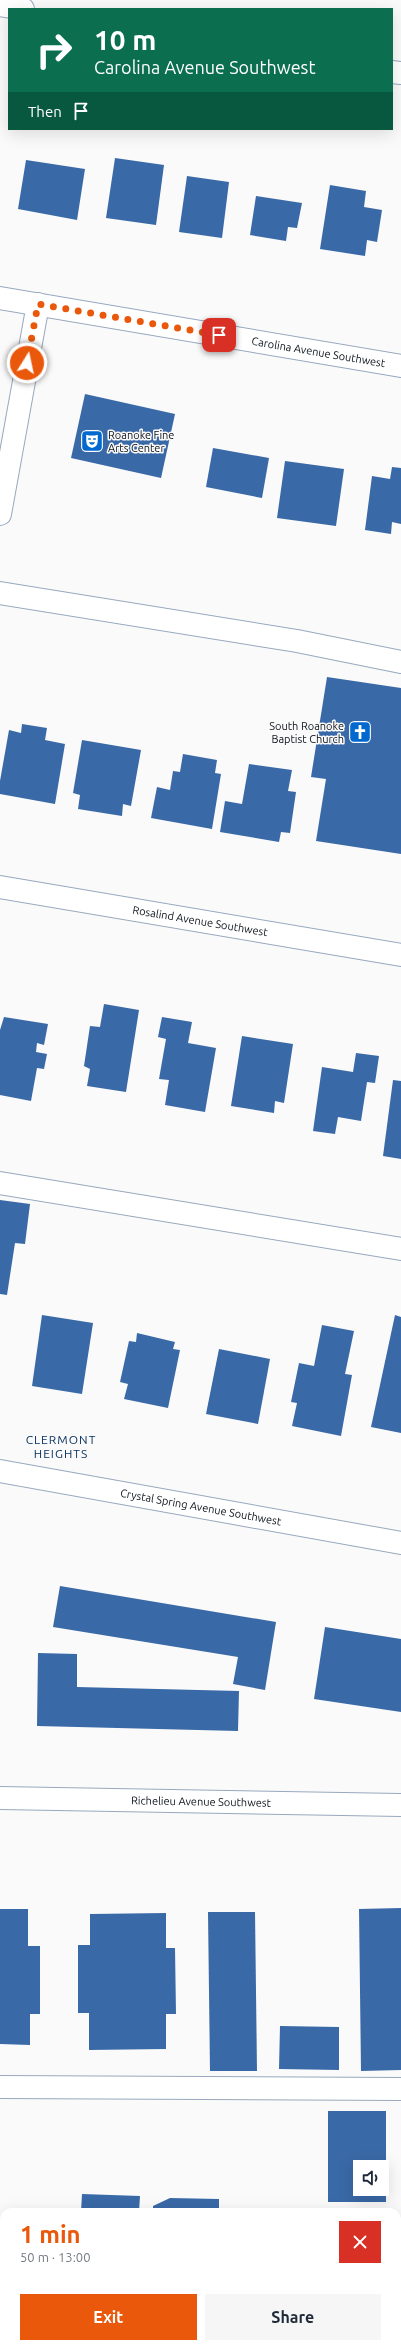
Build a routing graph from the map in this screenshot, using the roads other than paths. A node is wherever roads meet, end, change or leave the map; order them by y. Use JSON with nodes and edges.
{"nodes":[{"id":1,"x":0,"y":5,"type":"edge"},
{"id":2,"x":17,"y":8,"type":"edge"},
{"id":3,"x":0,"y":298,"type":"edge"},
{"id":4,"x":38,"y":304,"type":"junction"},
{"id":5,"x":401,"y":366,"type":"edge"},
{"id":6,"x":0,"y":514,"type":"edge"},
{"id":7,"x":0,"y":593,"type":"edge"},
{"id":8,"x":401,"y":662,"type":"edge"},
{"id":9,"x":0,"y":887,"type":"edge"},
{"id":10,"x":401,"y":954,"type":"edge"},
{"id":11,"x":0,"y":1183,"type":"edge"},
{"id":12,"x":401,"y":1248,"type":"edge"},
{"id":13,"x":0,"y":1471,"type":"edge"},
{"id":14,"x":401,"y":1543,"type":"edge"},
{"id":15,"x":0,"y":1798,"type":"edge"},
{"id":16,"x":401,"y":1805,"type":"edge"},
{"id":17,"x":0,"y":2087,"type":"edge"},
{"id":18,"x":401,"y":2089,"type":"edge"}],
"edges":[{"from":1,"to":2,"type":"street"},
{"from":3,"to":4,"type":"street","name":"Carolina Avenue Southwest"},
{"from":4,"to":5,"type":"street","name":"Carolina Avenue Southwest"},
{"from":4,"to":6,"type":"street"},
{"from":7,"to":8,"type":"street"},
{"from":9,"to":10,"type":"street","name":"Rosalind Avenue Southwest"},
{"from":11,"to":12,"type":"street"},
{"from":13,"to":14,"type":"street","name":"Crystal Spring Avenue Southwest"},
{"from":15,"to":16,"type":"street","name":"Richelieu Avenue Southwest"},
{"from":17,"to":18,"type":"street"}]}
